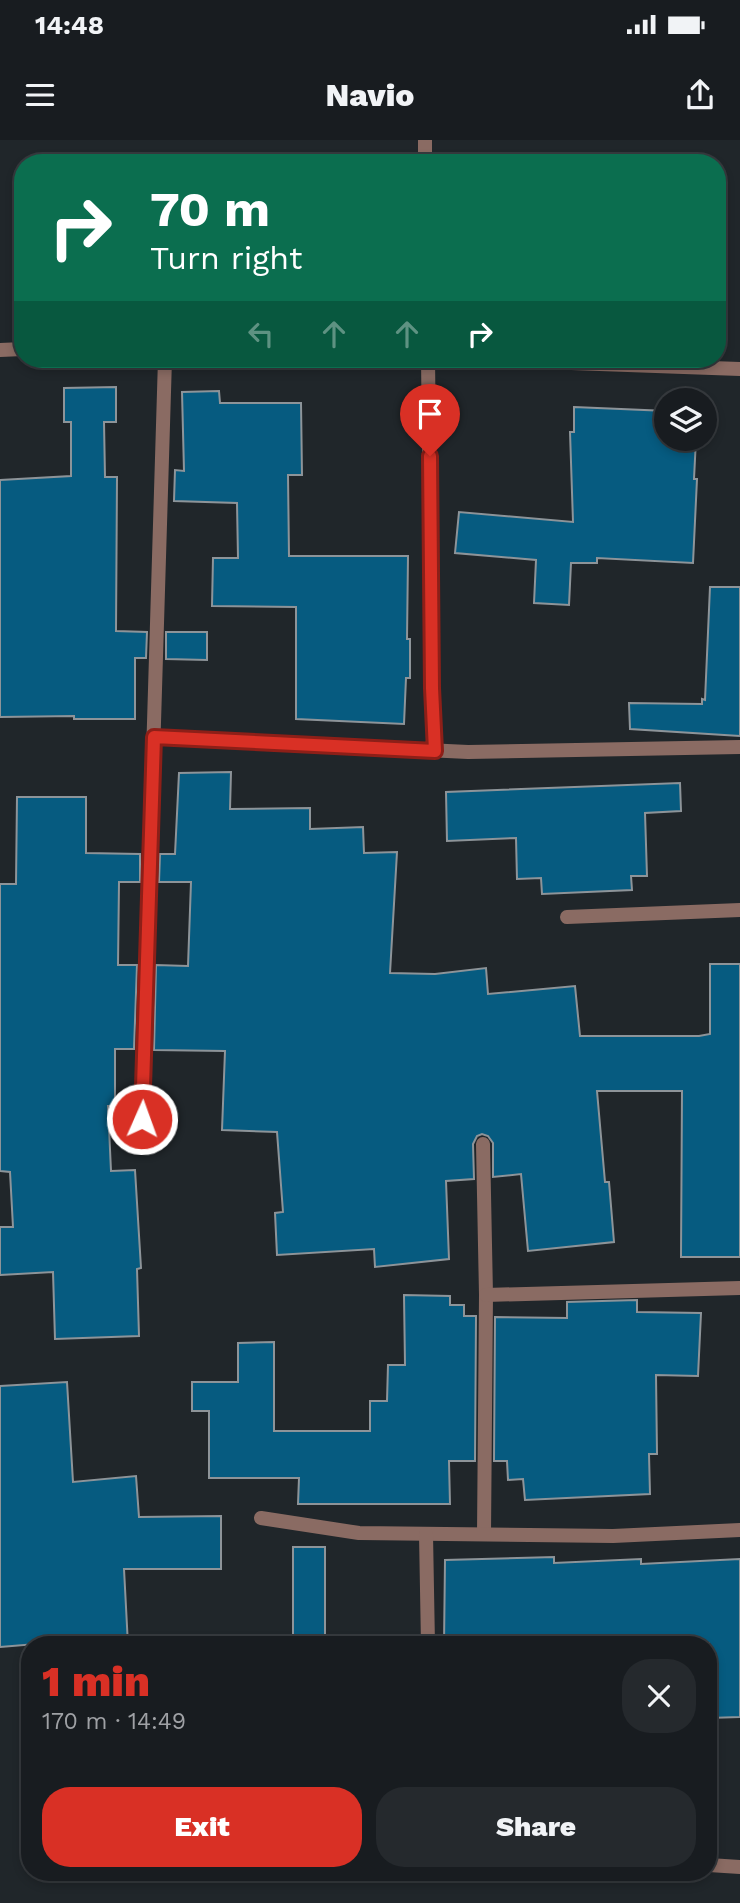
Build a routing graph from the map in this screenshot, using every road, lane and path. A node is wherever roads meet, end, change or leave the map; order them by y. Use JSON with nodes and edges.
{"nodes":[{"id":1,"x":165,"y":368,"type":"edge"},
{"id":2,"x":428,"y":368,"type":"edge"},
{"id":3,"x":712,"y":368,"type":"edge"},
{"id":4,"x":740,"y":369,"type":"edge"},
{"id":5,"x":154,"y":737,"type":"junction"},
{"id":6,"x":740,"y":747,"type":"edge"},
{"id":7,"x":435,"y":751,"type":"junction"},
{"id":8,"x":740,"y":910,"type":"edge"},
{"id":9,"x":567,"y":917,"type":"dead end"},
{"id":10,"x":142,"y":1119,"type":"dead end"},
{"id":11,"x":483,"y":1144,"type":"dead end"},
{"id":12,"x":740,"y":1288,"type":"edge"},
{"id":13,"x":486,"y":1295,"type":"junction"},
{"id":14,"x":261,"y":1518,"type":"dead end"},
{"id":15,"x":740,"y":1530,"type":"edge"},
{"id":16,"x":426,"y":1534,"type":"junction"},
{"id":17,"x":484,"y":1534,"type":"junction"},
{"id":18,"x":428,"y":1636,"type":"edge"},
{"id":19,"x":717,"y":1866,"type":"edge"},
{"id":20,"x":740,"y":1867,"type":"edge"}],
"edges":[{"from":1,"to":5,"type":"street"},
{"from":2,"to":7,"type":"street"},
{"from":3,"to":4,"type":"street"},
{"from":5,"to":7,"type":"street"},
{"from":5,"to":10,"type":"street"},
{"from":6,"to":7,"type":"street"},
{"from":8,"to":9,"type":"street"},
{"from":11,"to":13,"type":"street"},
{"from":12,"to":13,"type":"street"},
{"from":13,"to":17,"type":"street"},
{"from":14,"to":16,"type":"street"},
{"from":15,"to":17,"type":"street"},
{"from":16,"to":17,"type":"street"},
{"from":16,"to":18,"type":"street"},
{"from":19,"to":20,"type":"street"}]}
